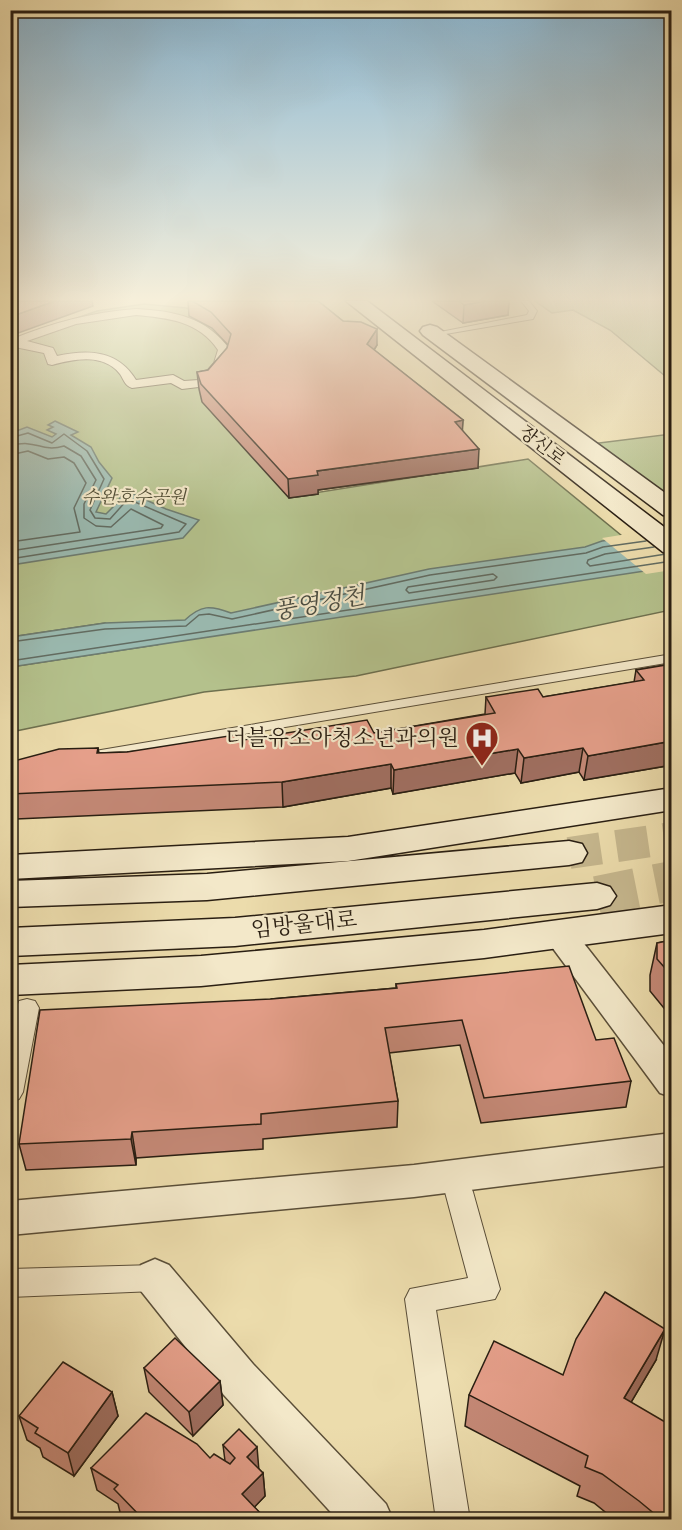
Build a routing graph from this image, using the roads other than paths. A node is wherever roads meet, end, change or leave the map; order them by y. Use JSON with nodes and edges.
{"nodes":[{"id":1,"x":123,"y":372,"type":"edge"},
{"id":2,"x":212,"y":372,"type":"edge"},
{"id":3,"x":447,"y":372,"type":"edge"},
{"id":4,"x":486,"y":372,"type":"edge"},
{"id":5,"x":672,"y":510,"type":"edge"},
{"id":6,"x":672,"y":546,"type":"edge"},
{"id":7,"x":672,"y":658,"type":"edge"},
{"id":8,"x":80,"y":758,"type":"edge"},
{"id":9,"x":672,"y":801,"type":"edge"},
{"id":10,"x":569,"y":853,"type":"tunnel mouth"},
{"id":11,"x":10,"y":867,"type":"edge"},
{"id":12,"x":10,"y":894,"type":"edge"},
{"id":13,"x":597,"y":896,"type":"tunnel mouth"},
{"id":14,"x":665,"y":918,"type":"edge"},
{"id":15,"x":560,"y":935,"type":"junction"},
{"id":16,"x":10,"y":942,"type":"edge"},
{"id":17,"x":19,"y":994,"type":"edge"},
{"id":18,"x":672,"y":1083,"type":"edge"},
{"id":19,"x":10,"y":1092,"type":"edge"},
{"id":20,"x":672,"y":1149,"type":"edge"},
{"id":21,"x":459,"y":1192,"type":"dead end"},
{"id":22,"x":10,"y":1218,"type":"edge"},
{"id":23,"x":155,"y":1278,"type":"joint"},
{"id":24,"x":10,"y":1283,"type":"edge"},
{"id":25,"x":370,"y":1520,"type":"edge"},
{"id":26,"x":453,"y":1520,"type":"edge"}],
"edges":[{"from":1,"to":2,"type":"street"},
{"from":3,"to":6,"type":"main road","name":"장신로"},
{"from":4,"to":5,"type":"main road","name":"장신로"},
{"from":7,"to":8,"type":"lane"},
{"from":9,"to":11,"type":"main road"},
{"from":10,"to":12,"type":"main road","name":"임방울대로"},
{"from":13,"to":16,"type":"main road","name":"임방울대로"},
{"from":14,"to":15,"type":"main road"},
{"from":15,"to":17,"type":"main road"},
{"from":15,"to":18,"type":"street"},
{"from":17,"to":19,"type":"street"},
{"from":20,"to":22,"type":"street"},
{"from":21,"to":26,"type":"street"},
{"from":23,"to":24,"type":"street"},
{"from":23,"to":25,"type":"street"}]}
